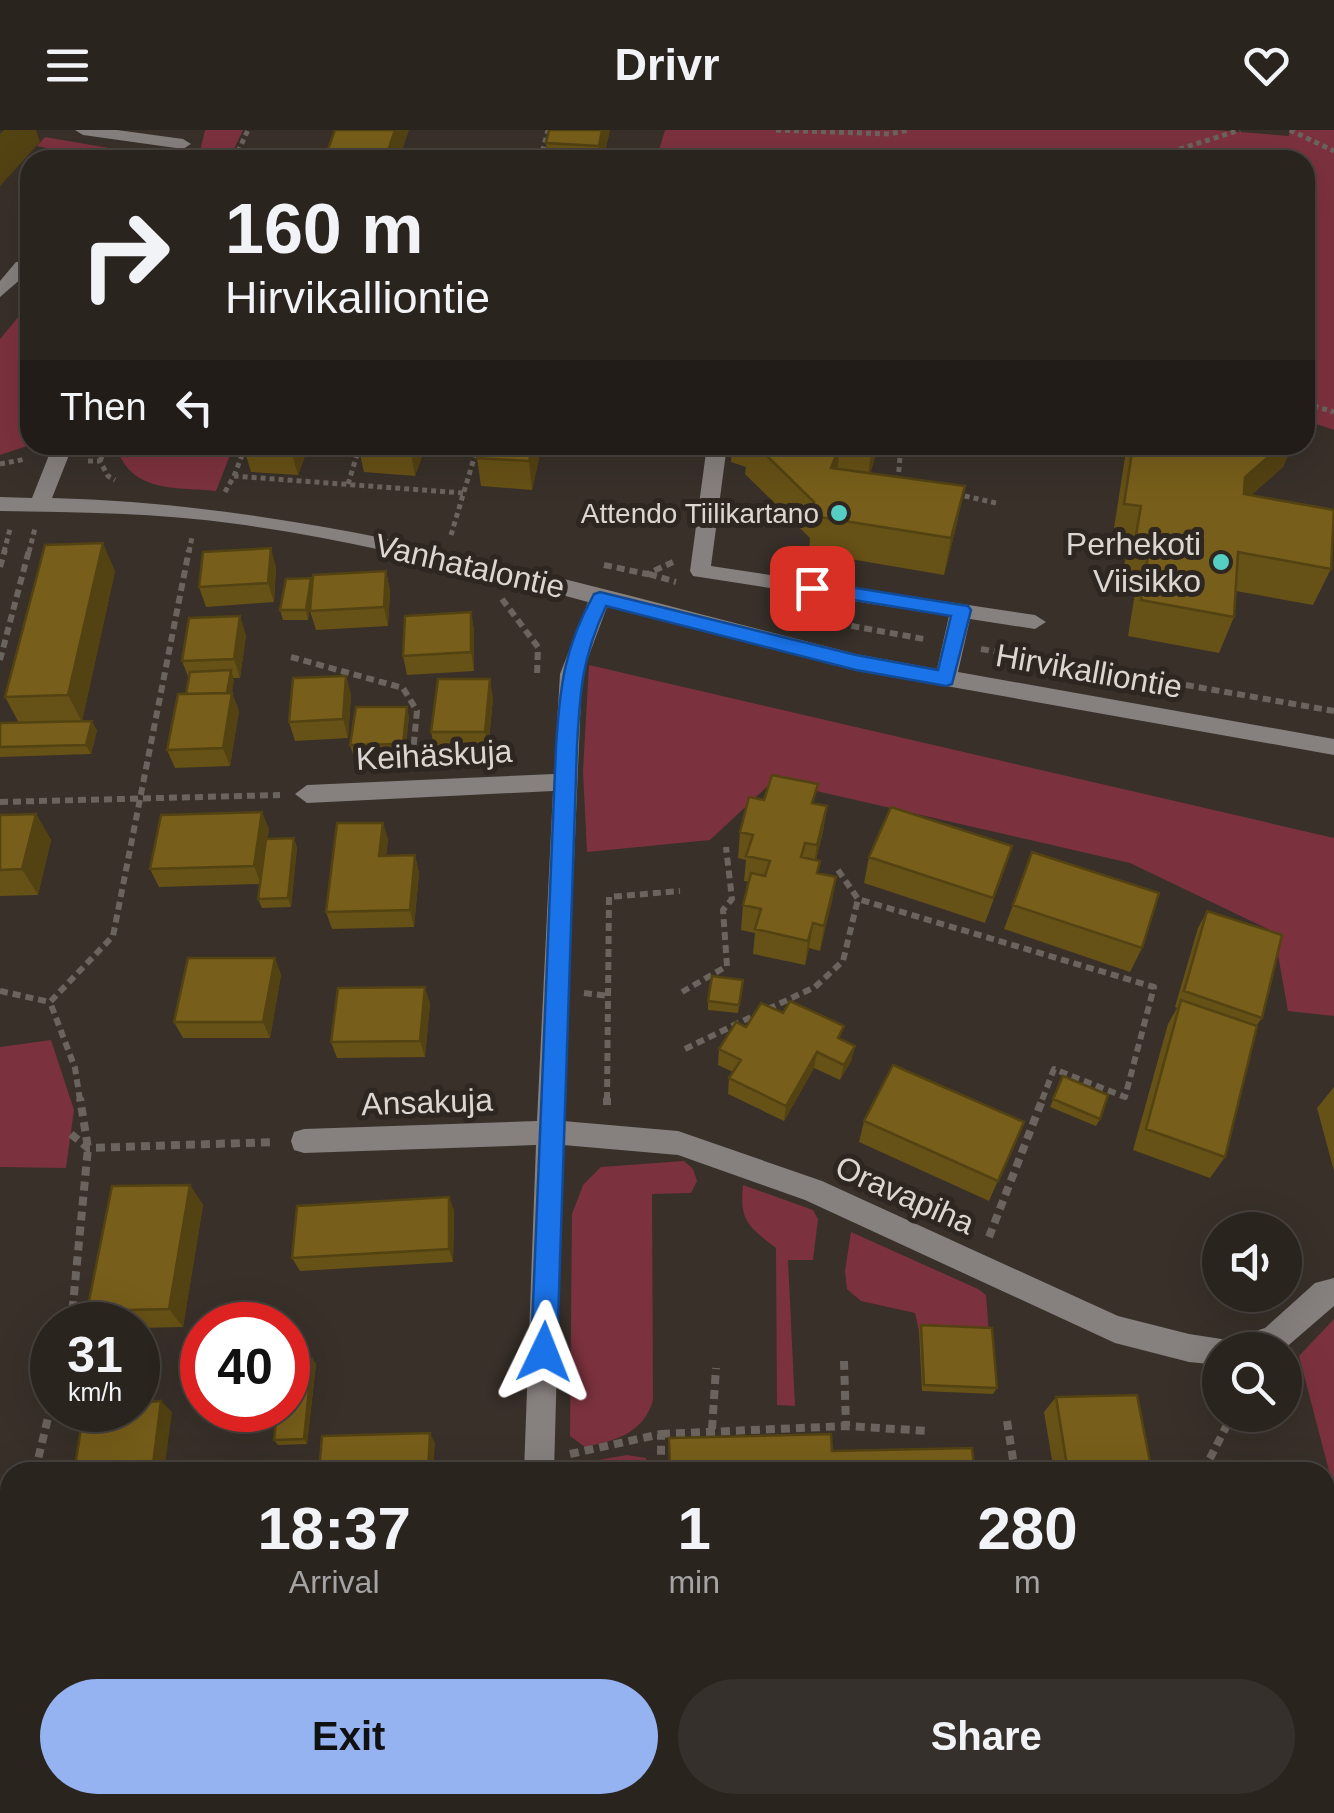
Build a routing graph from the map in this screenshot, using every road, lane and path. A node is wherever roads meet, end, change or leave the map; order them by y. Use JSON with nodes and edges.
{"nodes":[{"id":1,"x":83,"y":130,"type":"edge"},
{"id":2,"x":776,"y":130,"type":"edge"},
{"id":3,"x":909,"y":130,"type":"edge"},
{"id":4,"x":1240,"y":130,"type":"edge"},
{"id":5,"x":1290,"y":130,"type":"edge"},
{"id":6,"x":182,"y":145,"type":"edge"},
{"id":7,"x":1177,"y":150,"type":"edge"},
{"id":8,"x":1334,"y":151,"type":"edge"},
{"id":9,"x":20,"y":268,"type":"edge"},
{"id":10,"x":0,"y":292,"type":"edge"},
{"id":11,"x":47,"y":455,"type":"edge"},
{"id":12,"x":59,"y":455,"type":"edge"},
{"id":13,"x":70,"y":455,"type":"edge"},
{"id":14,"x":103,"y":455,"type":"edge"},
{"id":15,"x":242,"y":455,"type":"edge"},
{"id":16,"x":357,"y":455,"type":"edge"},
{"id":17,"x":475,"y":455,"type":"edge"},
{"id":18,"x":715,"y":455,"type":"edge"},
{"id":19,"x":901,"y":455,"type":"edge"},
{"id":20,"x":100,"y":461,"type":"junction"},
{"id":21,"x":0,"y":464,"type":"edge"},
{"id":22,"x":234,"y":476,"type":"junction"},
{"id":23,"x":121,"y":483,"type":"dead end"},
{"id":24,"x":348,"y":484,"type":"junction"},
{"id":25,"x":886,"y":484,"type":"edge"},
{"id":26,"x":939,"y":490,"type":"edge"},
{"id":27,"x":463,"y":493,"type":"junction"},
{"id":28,"x":220,"y":499,"type":"dead end"},
{"id":29,"x":996,"y":503,"type":"dead end"},
{"id":30,"x":0,"y":504,"type":"edge"},
{"id":31,"x":37,"y":516,"type":"junction"},
{"id":32,"x":53,"y":526,"type":"dead end"},
{"id":33,"x":10,"y":527,"type":"junction"},
{"id":34,"x":0,"y":528,"type":"edge"},
{"id":35,"x":193,"y":530,"type":"dead end"},
{"id":36,"x":450,"y":536,"type":"joint"},
{"id":37,"x":468,"y":540,"type":"dead end"},
{"id":38,"x":594,"y":564,"type":"dead end"},
{"id":39,"x":0,"y":567,"type":"edge"},
{"id":40,"x":695,"y":571,"type":"junction"},
{"id":41,"x":648,"y":574,"type":"junction"},
{"id":42,"x":486,"y":593,"type":"dead end"},
{"id":43,"x":600,"y":598,"type":"junction"},
{"id":44,"x":961,"y":610,"type":"junction"},
{"id":45,"x":811,"y":619,"type":"dead end"},
{"id":46,"x":1035,"y":622,"type":"dead end"},
{"id":47,"x":955,"y":644,"type":"junction"},
{"id":48,"x":291,"y":657,"type":"dead end"},
{"id":49,"x":0,"y":660,"type":"edge"},
{"id":50,"x":946,"y":678,"type":"junction"},
{"id":51,"x":536,"y":686,"type":"dead end"},
{"id":52,"x":1334,"y":712,"type":"edge"},
{"id":53,"x":1334,"y":746,"type":"edge"},
{"id":54,"x":564,"y":782,"type":"junction"},
{"id":55,"x":409,"y":789,"type":"junction"},
{"id":56,"x":307,"y":794,"type":"joint"},
{"id":57,"x":140,"y":799,"type":"junction"},
{"id":58,"x":0,"y":802,"type":"edge"},
{"id":59,"x":726,"y":848,"type":"dead end"},
{"id":60,"x":838,"y":870,"type":"dead end"},
{"id":61,"x":680,"y":891,"type":"dead end"},
{"id":62,"x":858,"y":900,"type":"junction"},
{"id":63,"x":0,"y":991,"type":"edge"},
{"id":64,"x":682,"y":992,"type":"dead end"},
{"id":65,"x":50,"y":1002,"type":"junction"},
{"id":66,"x":685,"y":1048,"type":"dead end"},
{"id":67,"x":552,"y":1132,"type":"junction"},
{"id":68,"x":71,"y":1134,"type":"dead end"},
{"id":69,"x":606,"y":1136,"type":"junction"},
{"id":70,"x":304,"y":1141,"type":"joint"},
{"id":71,"x":88,"y":1148,"type":"junction"},
{"id":72,"x":977,"y":1266,"type":"junction"},
{"id":73,"x":1334,"y":1292,"type":"edge"},
{"id":74,"x":73,"y":1302,"type":"edge"},
{"id":75,"x":1283,"y":1332,"type":"edge"},
{"id":76,"x":1202,"y":1349,"type":"edge"},
{"id":77,"x":844,"y":1361,"type":"dead end"},
{"id":78,"x":716,"y":1368,"type":"dead end"},
{"id":79,"x":1006,"y":1421,"type":"dead end"},
{"id":80,"x":846,"y":1426,"type":"junction"},
{"id":81,"x":712,"y":1430,"type":"junction"},
{"id":82,"x":929,"y":1431,"type":"dead end"},
{"id":83,"x":45,"y":1432,"type":"edge"},
{"id":84,"x":1223,"y":1432,"type":"edge"},
{"id":85,"x":661,"y":1434,"type":"junction"},
{"id":86,"x":38,"y":1462,"type":"edge"},
{"id":87,"x":540,"y":1462,"type":"edge"},
{"id":88,"x":558,"y":1462,"type":"edge"},
{"id":89,"x":661,"y":1462,"type":"edge"},
{"id":90,"x":1013,"y":1462,"type":"edge"},
{"id":91,"x":1208,"y":1462,"type":"edge"}],
"edges":[{"from":1,"to":6,"type":"street"},
{"from":2,"to":3,"type":"path"},
{"from":4,"to":7,"type":"path"},
{"from":5,"to":8,"type":"path"},
{"from":9,"to":10,"type":"street"},
{"from":11,"to":21,"type":"path"},
{"from":12,"to":31,"type":"street"},
{"from":13,"to":20,"type":"path"},
{"from":14,"to":20,"type":"path"},
{"from":15,"to":22,"type":"path"},
{"from":16,"to":24,"type":"path"},
{"from":17,"to":27,"type":"path"},
{"from":18,"to":40,"type":"street"},
{"from":19,"to":25,"type":"path"},
{"from":20,"to":23,"type":"path"},
{"from":22,"to":24,"type":"path"},
{"from":22,"to":28,"type":"path"},
{"from":24,"to":27,"type":"path"},
{"from":26,"to":29,"type":"path"},
{"from":27,"to":36,"type":"path"},
{"from":30,"to":31,"type":"street","name":"Vanhatalontie"},
{"from":31,"to":32,"type":"path"},
{"from":31,"to":33,"type":"path"},
{"from":31,"to":43,"type":"street","name":"Vanhatalontie"},
{"from":31,"to":49,"type":"path"},
{"from":33,"to":34,"type":"path"},
{"from":33,"to":39,"type":"path"},
{"from":35,"to":57,"type":"path"},
{"from":36,"to":37,"type":"path"},
{"from":38,"to":41,"type":"path"},
{"from":40,"to":41,"type":"path"},
{"from":40,"to":41,"type":"path"},
{"from":40,"to":44,"type":"street"},
{"from":42,"to":51,"type":"path"},
{"from":43,"to":50,"type":"street","name":"Hirvikalliontie"},
{"from":43,"to":54,"type":"street","name":"Vanhatalontie"},
{"from":44,"to":46,"type":"street"},
{"from":44,"to":47,"type":"street"},
{"from":45,"to":47,"type":"path"},
{"from":47,"to":50,"type":"street"},
{"from":47,"to":52,"type":"path"},
{"from":48,"to":55,"type":"path"},
{"from":50,"to":53,"type":"street","name":"Hirvikalliontie"},
{"from":54,"to":55,"type":"street","name":"Keihäskuja"},
{"from":54,"to":67,"type":"street","name":"Vanhatalontie"},
{"from":55,"to":56,"type":"street","name":"Keihäskuja"},
{"from":56,"to":57,"type":"path"},
{"from":57,"to":58,"type":"path"},
{"from":57,"to":65,"type":"path"},
{"from":59,"to":64,"type":"path"},
{"from":60,"to":62,"type":"path"},
{"from":61,"to":69,"type":"path"},
{"from":62,"to":66,"type":"path"},
{"from":62,"to":72,"type":"path"},
{"from":63,"to":65,"type":"path"},
{"from":65,"to":71,"type":"path"},
{"from":67,"to":69,"type":"street","name":"Oravapiha"},
{"from":67,"to":70,"type":"street","name":"Ansakuja"},
{"from":67,"to":87,"type":"street","name":"Vanhatalontie"},
{"from":68,"to":71,"type":"path"},
{"from":69,"to":72,"type":"street","name":"Oravapiha"},
{"from":70,"to":71,"type":"path"},
{"from":71,"to":74,"type":"path"},
{"from":72,"to":76,"type":"street","name":"Oravapiha"},
{"from":73,"to":75,"type":"street"},
{"from":77,"to":80,"type":"path"},
{"from":78,"to":81,"type":"path"},
{"from":79,"to":90,"type":"path"},
{"from":80,"to":81,"type":"path"},
{"from":80,"to":82,"type":"path"},
{"from":81,"to":85,"type":"path"},
{"from":83,"to":86,"type":"path"},
{"from":84,"to":91,"type":"path"},
{"from":85,"to":88,"type":"path"},
{"from":85,"to":89,"type":"path"}]}
